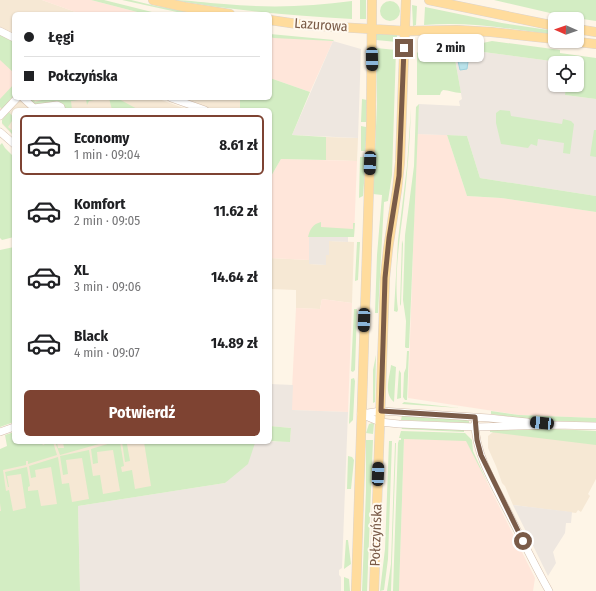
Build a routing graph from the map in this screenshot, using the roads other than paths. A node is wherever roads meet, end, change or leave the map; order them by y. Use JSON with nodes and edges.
{"nodes":[{"id":1,"x":153,"y":0,"type":"edge"},
{"id":2,"x":372,"y":0,"type":"edge"},
{"id":3,"x":406,"y":0,"type":"edge"},
{"id":4,"x":429,"y":0,"type":"edge"},
{"id":5,"x":217,"y":12,"type":"edge"},
{"id":6,"x":272,"y":20,"type":"edge"},
{"id":7,"x":548,"y":25,"type":"edge"},
{"id":8,"x":371,"y":28,"type":"junction"},
{"id":9,"x":0,"y":31,"type":"edge"},
{"id":10,"x":405,"y":31,"type":"junction"},
{"id":11,"x":12,"y":37,"type":"edge"},
{"id":12,"x":548,"y":38,"type":"edge"},
{"id":13,"x":584,"y":43,"type":"edge"},
{"id":14,"x":594,"y":44,"type":"edge"},
{"id":15,"x":15,"y":100,"type":"edge"},
{"id":16,"x":25,"y":100,"type":"edge"},
{"id":17,"x":177,"y":100,"type":"edge"},
{"id":18,"x":34,"y":108,"type":"edge"},
{"id":19,"x":34,"y":108,"type":"edge"},
{"id":20,"x":61,"y":108,"type":"edge"},
{"id":21,"x":199,"y":108,"type":"edge"},
{"id":22,"x":0,"y":116,"type":"edge"},
{"id":23,"x":0,"y":132,"type":"edge"},
{"id":24,"x":12,"y":142,"type":"edge"},
{"id":25,"x":381,"y":411,"type":"junction"},
{"id":26,"x":361,"y":414,"type":"junction"},
{"id":27,"x":475,"y":417,"type":"junction"},
{"id":28,"x":380,"y":422,"type":"junction"},
{"id":29,"x":555,"y":425,"type":"junction"},
{"id":30,"x":596,"y":426,"type":"edge"},
{"id":31,"x":475,"y":427,"type":"junction"},
{"id":32,"x":12,"y":428,"type":"edge"},
{"id":33,"x":0,"y":432,"type":"edge"},
{"id":34,"x":356,"y":591,"type":"edge"},
{"id":35,"x":374,"y":591,"type":"edge"},
{"id":36,"x":549,"y":591,"type":"edge"}],
"edges":[{"from":1,"to":5,"type":"main road"},
{"from":2,"to":8,"type":"main road","name":"Połczyńska"},
{"from":3,"to":10,"type":"main road","name":"Połczyńska"},
{"from":4,"to":7,"type":"main road"},
{"from":6,"to":8,"type":"main road","name":"Lazurowa"},
{"from":8,"to":10,"type":"main road","name":"Lazurowa"},
{"from":8,"to":26,"type":"main road","name":"Połczyńska"},
{"from":9,"to":11,"type":"street"},
{"from":10,"to":12,"type":"main road","name":"Lazurowa"},
{"from":10,"to":25,"type":"main road","name":"Połczyńska"},
{"from":13,"to":14,"type":"main road"},
{"from":15,"to":22,"type":"street"},
{"from":16,"to":19,"type":"street"},
{"from":17,"to":21,"type":"street"},
{"from":18,"to":20,"type":"street"},
{"from":23,"to":24,"type":"street"},
{"from":25,"to":26,"type":"street"},
{"from":25,"to":27,"type":"street"},
{"from":25,"to":28,"type":"main road","name":"Połczyńska"},
{"from":26,"to":28,"type":"street"},
{"from":26,"to":34,"type":"main road","name":"Połczyńska"},
{"from":27,"to":29,"type":"street"},
{"from":27,"to":31,"type":"street"},
{"from":28,"to":31,"type":"street"},
{"from":28,"to":35,"type":"main road","name":"Połczyńska"},
{"from":29,"to":30,"type":"street"},
{"from":29,"to":31,"type":"street"},
{"from":31,"to":36,"type":"street"},
{"from":32,"to":33,"type":"street"}]}
